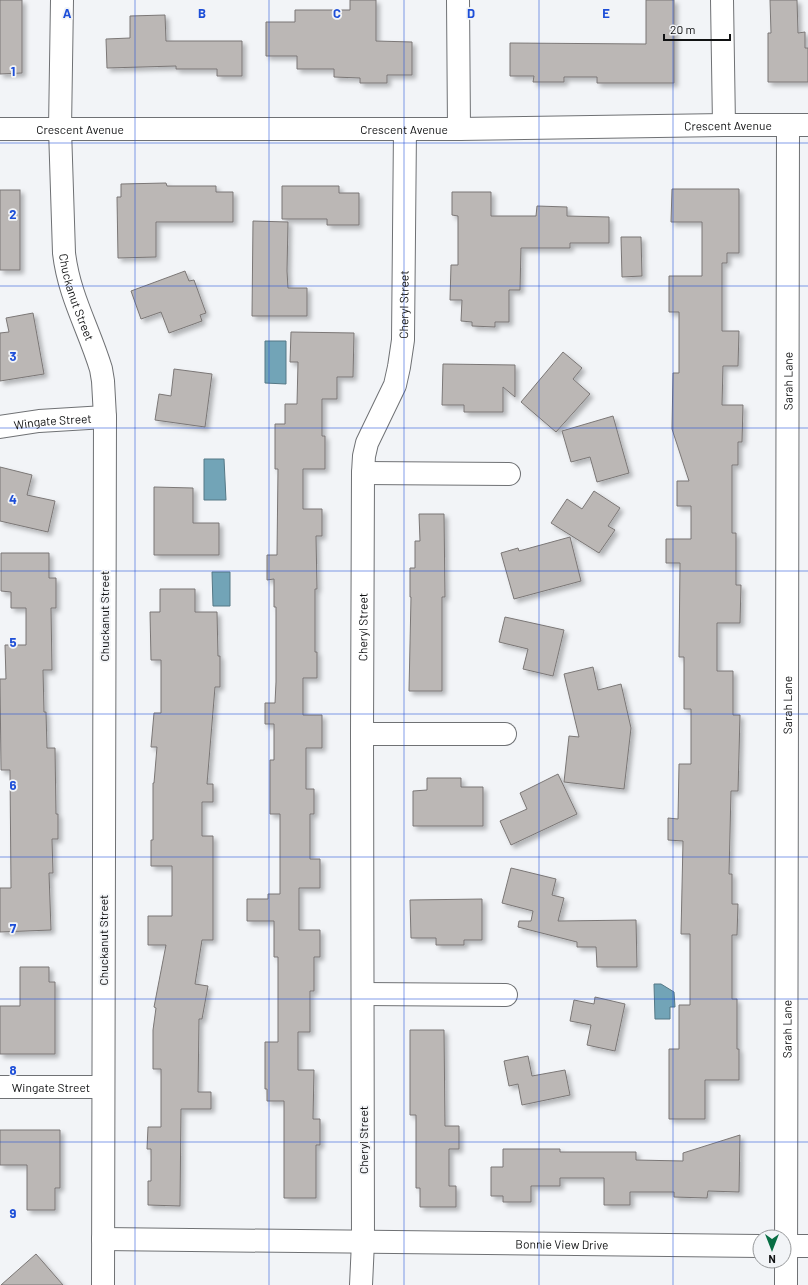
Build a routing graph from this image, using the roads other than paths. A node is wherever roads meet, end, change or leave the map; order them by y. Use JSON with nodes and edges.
{"nodes":[{"id":1,"x":62,"y":0,"type":"edge"},
{"id":2,"x":458,"y":0,"type":"edge"},
{"id":3,"x":722,"y":0,"type":"edge"},
{"id":4,"x":724,"y":125,"type":"junction"},
{"id":5,"x":798,"y":125,"type":"edge"},
{"id":6,"x":405,"y":128,"type":"junction"},
{"id":7,"x":0,"y":129,"type":"edge"},
{"id":8,"x":60,"y":129,"type":"junction"},
{"id":9,"x":459,"y":129,"type":"junction"},
{"id":10,"x":105,"y":417,"type":"junction"},
{"id":11,"x":0,"y":428,"type":"edge"},
{"id":12,"x":363,"y":473,"type":"junction"},
{"id":13,"x":510,"y":474,"type":"dead end"},
{"id":14,"x":362,"y":734,"type":"junction"},
{"id":15,"x":505,"y":734,"type":"dead end"},
{"id":16,"x":363,"y":994,"type":"junction"},
{"id":17,"x":506,"y":995,"type":"dead end"},
{"id":18,"x":0,"y":1087,"type":"edge"},
{"id":19,"x":102,"y":1087,"type":"junction"},
{"id":20,"x":785,"y":1229,"type":"edge"},
{"id":21,"x":102,"y":1239,"type":"junction"},
{"id":22,"x":363,"y":1242,"type":"junction"},
{"id":23,"x":752,"y":1246,"type":"edge"},
{"id":24,"x":792,"y":1246,"type":"edge"},
{"id":25,"x":808,"y":1246,"type":"edge"},
{"id":26,"x":786,"y":1269,"type":"edge"},
{"id":27,"x":103,"y":1285,"type":"edge"},
{"id":28,"x":361,"y":1285,"type":"edge"},
{"id":29,"x":786,"y":1285,"type":"edge"}],
"edges":[{"from":1,"to":8,"type":"street","name":"Chuckanut Street"},
{"from":2,"to":9,"type":"street"},
{"from":3,"to":4,"type":"street"},
{"from":4,"to":5,"type":"street","name":"Crescent Avenue"},
{"from":4,"to":9,"type":"street","name":"Crescent Avenue"},
{"from":5,"to":20,"type":"street","name":"Sarah Lane"},
{"from":6,"to":8,"type":"street","name":"Crescent Avenue"},
{"from":6,"to":9,"type":"street","name":"Crescent Avenue"},
{"from":6,"to":12,"type":"street","name":"Cheryl Street"},
{"from":7,"to":8,"type":"street","name":"Crescent Avenue"},
{"from":8,"to":10,"type":"street","name":"Chuckanut Street"},
{"from":10,"to":11,"type":"street","name":"Wingate Street"},
{"from":10,"to":19,"type":"street","name":"Chuckanut Street"},
{"from":12,"to":13,"type":"street"},
{"from":12,"to":14,"type":"street","name":"Cheryl Street"},
{"from":14,"to":15,"type":"street"},
{"from":14,"to":16,"type":"street","name":"Cheryl Street"},
{"from":16,"to":17,"type":"street"},
{"from":16,"to":22,"type":"street","name":"Cheryl Street"},
{"from":18,"to":19,"type":"street","name":"Wingate Street"},
{"from":19,"to":21,"type":"street","name":"Chuckanut Street"},
{"from":21,"to":22,"type":"street","name":"Bonnie View Drive"},
{"from":21,"to":27,"type":"street","name":"Chuckanut Street"},
{"from":22,"to":23,"type":"street","name":"Bonnie View Drive"},
{"from":22,"to":28,"type":"street","name":"Cheryl Street"},
{"from":24,"to":25,"type":"street"},
{"from":26,"to":29,"type":"street","name":"Sarah Lane"}]}
